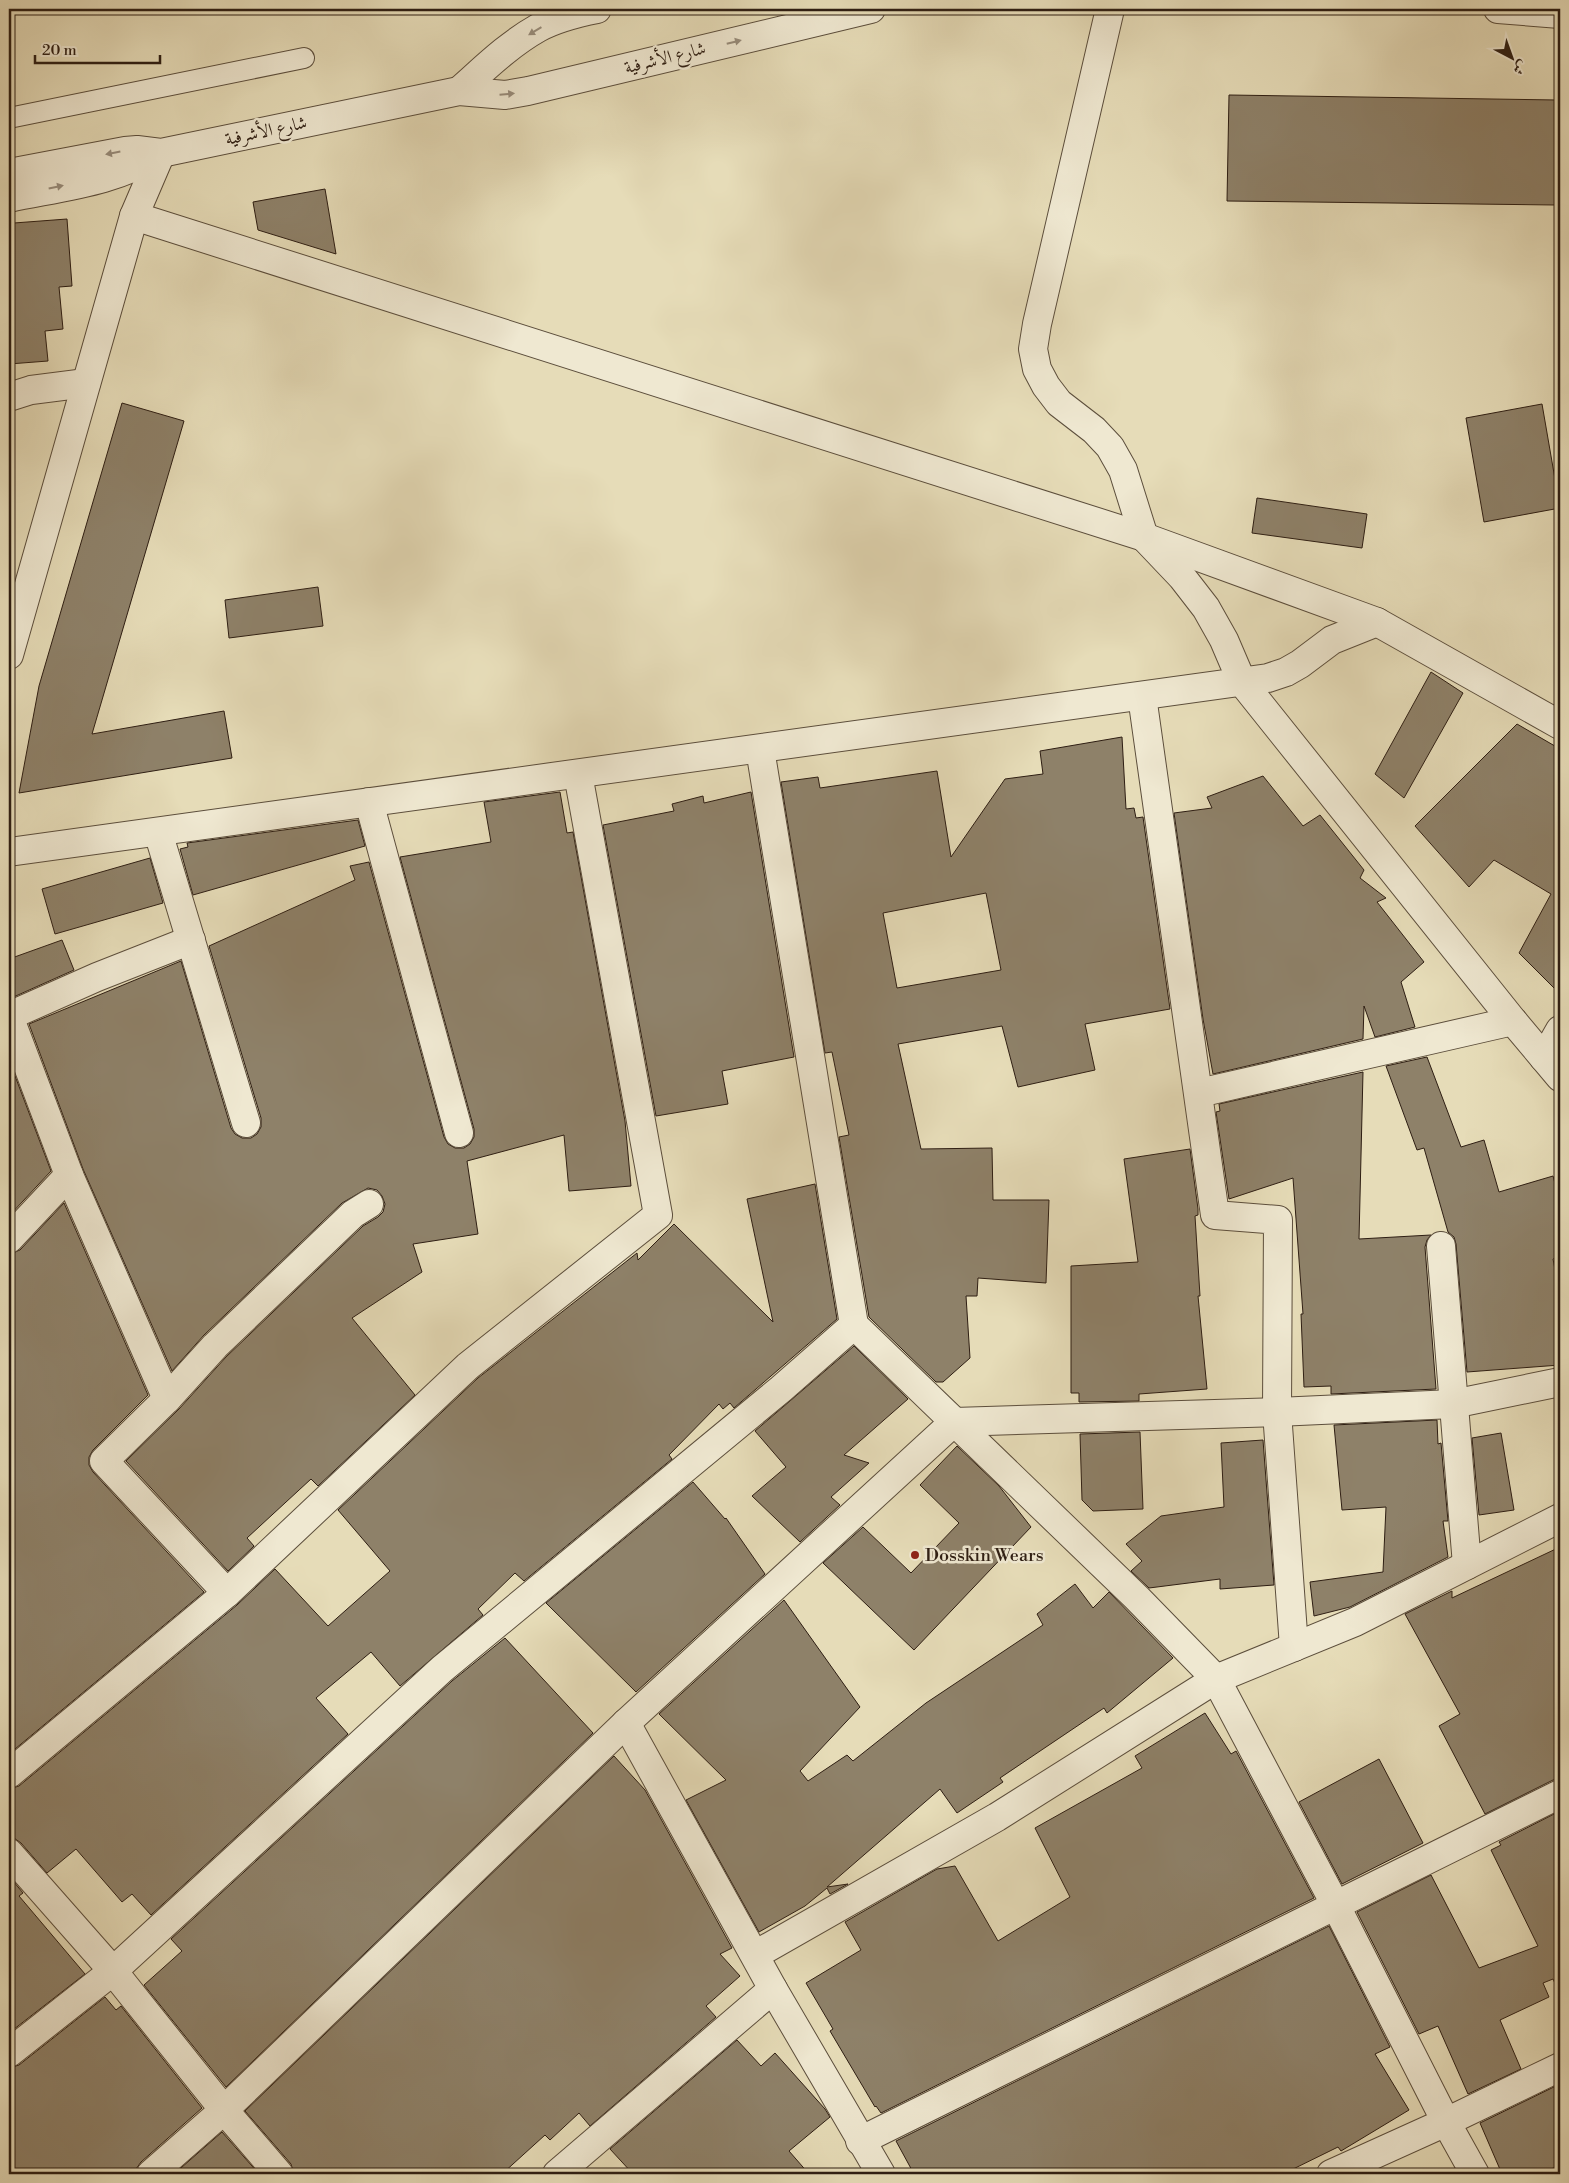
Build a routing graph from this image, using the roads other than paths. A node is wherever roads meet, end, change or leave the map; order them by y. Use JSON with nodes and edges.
{"nodes":[{"id":1,"x":597,"y":9,"type":"edge"},
{"id":2,"x":871,"y":9,"type":"edge"},
{"id":3,"x":1110,"y":9,"type":"edge"},
{"id":4,"x":1498,"y":9,"type":"edge"},
{"id":5,"x":1560,"y":14,"type":"edge"},
{"id":6,"x":304,"y":58,"type":"dead end"},
{"id":7,"x":459,"y":92,"type":"junction"},
{"id":8,"x":9,"y":118,"type":"edge"},
{"id":9,"x":161,"y":153,"type":"junction"},
{"id":10,"x":9,"y":173,"type":"edge"},
{"id":11,"x":9,"y":198,"type":"edge"},
{"id":12,"x":134,"y":216,"type":"junction"},
{"id":13,"x":86,"y":383,"type":"junction"},
{"id":14,"x":9,"y":397,"type":"edge"},
{"id":15,"x":1144,"y":537,"type":"junction"},
{"id":16,"x":17,"y":594,"type":"edge"},
{"id":17,"x":1376,"y":622,"type":"junction"},
{"id":18,"x":9,"y":655,"type":"edge"},
{"id":19,"x":1242,"y":682,"type":"junction"},
{"id":20,"x":1142,"y":696,"type":"junction"},
{"id":21,"x":1560,"y":725,"type":"edge"},
{"id":22,"x":760,"y":749,"type":"junction"},
{"id":23,"x":578,"y":774,"type":"junction"},
{"id":24,"x":369,"y":802,"type":"junction"},
{"id":25,"x":158,"y":832,"type":"junction"},
{"id":26,"x":9,"y":852,"type":"edge"},
{"id":27,"x":191,"y":940,"type":"junction"},
{"id":28,"x":9,"y":1016,"type":"edge"},
{"id":29,"x":1513,"y":1022,"type":"junction"},
{"id":30,"x":1560,"y":1030,"type":"edge"},
{"id":31,"x":1552,"y":1067,"type":"edge"},
{"id":32,"x":1199,"y":1093,"type":"junction"},
{"id":33,"x":246,"y":1124,"type":"dead end"},
{"id":34,"x":459,"y":1133,"type":"dead end"},
{"id":35,"x":69,"y":1175,"type":"junction"},
{"id":36,"x":369,"y":1204,"type":"dead end"},
{"id":37,"x":9,"y":1238,"type":"edge"},
{"id":38,"x":1441,"y":1246,"type":"dead end"},
{"id":39,"x":854,"y":1325,"type":"junction"},
{"id":40,"x":1560,"y":1382,"type":"edge"},
{"id":41,"x":167,"y":1399,"type":"junction"},
{"id":42,"x":1453,"y":1404,"type":"junction"},
{"id":43,"x":1277,"y":1412,"type":"junction"},
{"id":44,"x":954,"y":1422,"type":"junction"},
{"id":45,"x":1560,"y":1518,"type":"edge"},
{"id":46,"x":1467,"y":1565,"type":"junction"},
{"id":47,"x":227,"y":1593,"type":"junction"},
{"id":48,"x":1294,"y":1647,"type":"junction"},
{"id":49,"x":1216,"y":1679,"type":"junction"},
{"id":50,"x":626,"y":1723,"type":"junction"},
{"id":51,"x":9,"y":1774,"type":"edge"},
{"id":52,"x":1560,"y":1794,"type":"edge"},
{"id":53,"x":9,"y":1852,"type":"edge"},
{"id":54,"x":1335,"y":1904,"type":"junction"},
{"id":55,"x":755,"y":1955,"type":"junction"},
{"id":56,"x":113,"y":1970,"type":"junction"},
{"id":57,"x":773,"y":1989,"type":"junction"},
{"id":58,"x":9,"y":2053,"type":"edge"},
{"id":59,"x":1560,"y":2067,"type":"edge"},
{"id":60,"x":224,"y":2110,"type":"junction"},
{"id":61,"x":1446,"y":2122,"type":"junction"},
{"id":62,"x":860,"y":2141,"type":"junction"},
{"id":63,"x":151,"y":2174,"type":"edge"},
{"id":64,"x":279,"y":2174,"type":"edge"},
{"id":65,"x":557,"y":2174,"type":"edge"},
{"id":66,"x":881,"y":2174,"type":"edge"},
{"id":67,"x":1331,"y":2174,"type":"edge"},
{"id":68,"x":1474,"y":2174,"type":"edge"}],
"edges":[{"from":1,"to":7,"type":"street","one_way":true},
{"from":7,"to":2,"type":"street","name":"شارع الأشرفية","one_way":true},
{"from":3,"to":15,"type":"street"},
{"from":4,"to":5,"type":"street"},
{"from":6,"to":8,"type":"lane"},
{"from":7,"to":9,"type":"street","name":"شارع الأشرفية"},
{"from":9,"to":10,"type":"street","name":"شارع الأشرفية","one_way":true},
{"from":11,"to":9,"type":"street","name":"شارع الأشرفية","one_way":true},
{"from":9,"to":12,"type":"street"},
{"from":12,"to":13,"type":"street"},
{"from":12,"to":15,"type":"street"},
{"from":13,"to":14,"type":"street"},
{"from":13,"to":16,"type":"street"},
{"from":15,"to":17,"type":"street"},
{"from":15,"to":19,"type":"street"},
{"from":16,"to":18,"type":"street"},
{"from":17,"to":19,"type":"street"},
{"from":17,"to":21,"type":"street"},
{"from":19,"to":20,"type":"street"},
{"from":19,"to":29,"type":"street"},
{"from":20,"to":22,"type":"street"},
{"from":20,"to":32,"type":"street"},
{"from":22,"to":23,"type":"street"},
{"from":22,"to":39,"type":"street"},
{"from":23,"to":24,"type":"street"},
{"from":23,"to":47,"type":"street"},
{"from":24,"to":25,"type":"street"},
{"from":24,"to":34,"type":"street"},
{"from":25,"to":26,"type":"street"},
{"from":25,"to":27,"type":"street"},
{"from":27,"to":28,"type":"street"},
{"from":27,"to":33,"type":"street"},
{"from":28,"to":35,"type":"street"},
{"from":29,"to":31,"type":"street"},
{"from":29,"to":32,"type":"street"},
{"from":30,"to":31,"type":"street"},
{"from":32,"to":43,"type":"street"},
{"from":35,"to":37,"type":"street"},
{"from":35,"to":41,"type":"street"},
{"from":36,"to":41,"type":"street"},
{"from":38,"to":42,"type":"street"},
{"from":39,"to":44,"type":"street"},
{"from":39,"to":56,"type":"street"},
{"from":40,"to":42,"type":"street"},
{"from":41,"to":47,"type":"street"},
{"from":42,"to":43,"type":"street"},
{"from":42,"to":46,"type":"street"},
{"from":43,"to":44,"type":"street"},
{"from":43,"to":48,"type":"street"},
{"from":44,"to":49,"type":"street"},
{"from":44,"to":50,"type":"street"},
{"from":45,"to":46,"type":"street"},
{"from":46,"to":48,"type":"street"},
{"from":47,"to":51,"type":"street"},
{"from":48,"to":49,"type":"street"},
{"from":49,"to":54,"type":"street"},
{"from":49,"to":55,"type":"street"},
{"from":50,"to":55,"type":"street"},
{"from":50,"to":60,"type":"street"},
{"from":52,"to":54,"type":"street"},
{"from":53,"to":56,"type":"street"},
{"from":54,"to":61,"type":"street"},
{"from":54,"to":62,"type":"street"},
{"from":55,"to":57,"type":"street"},
{"from":56,"to":58,"type":"street"},
{"from":56,"to":60,"type":"street"},
{"from":57,"to":62,"type":"street"},
{"from":57,"to":65,"type":"street"},
{"from":59,"to":61,"type":"street"},
{"from":60,"to":63,"type":"street"},
{"from":60,"to":64,"type":"street"},
{"from":61,"to":67,"type":"street"},
{"from":61,"to":68,"type":"street"},
{"from":62,"to":66,"type":"street"}]}
